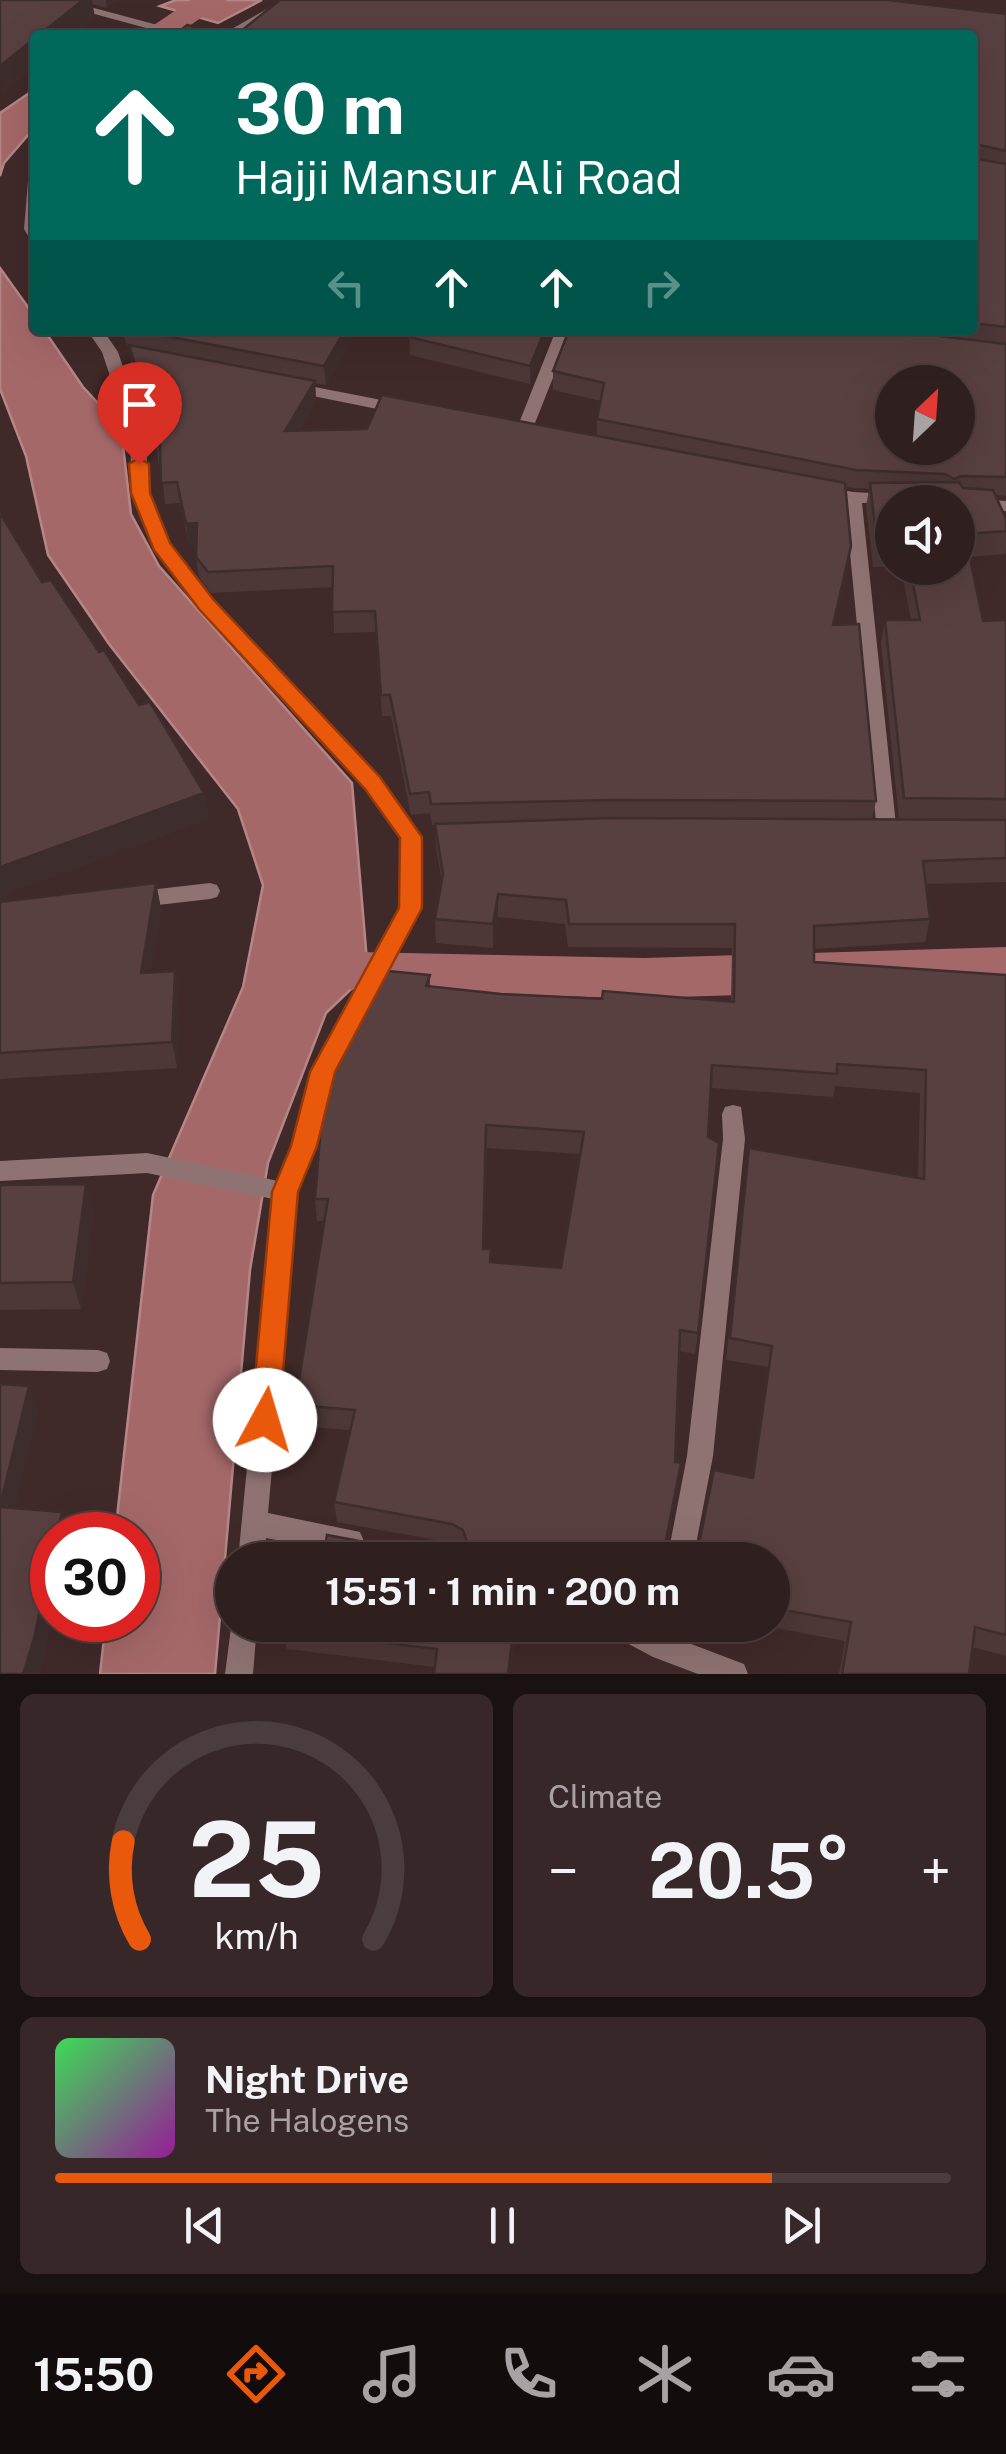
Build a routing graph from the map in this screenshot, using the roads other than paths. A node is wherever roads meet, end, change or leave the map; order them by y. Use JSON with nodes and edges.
{"nodes":[{"id":1,"x":49,"y":0,"type":"edge"},
{"id":2,"x":293,"y":0,"type":"edge"},
{"id":3,"x":166,"y":30,"type":"edge"},
{"id":4,"x":237,"y":30,"type":"edge"},
{"id":5,"x":100,"y":335,"type":"edge"},
{"id":6,"x":562,"y":335,"type":"edge"},
{"id":7,"x":279,"y":386,"type":"edge"},
{"id":8,"x":429,"y":415,"type":"edge"},
{"id":9,"x":504,"y":430,"type":"edge"},
{"id":10,"x":523,"y":433,"type":"junction"},
{"id":11,"x":542,"y":437,"type":"edge"},
{"id":12,"x":794,"y":486,"type":"edge"},
{"id":13,"x":852,"y":497,"type":"junction"},
{"id":14,"x":875,"y":498,"type":"edge"},
{"id":15,"x":975,"y":505,"type":"edge"},
{"id":16,"x":1006,"y":506,"type":"edge"},
{"id":17,"x":927,"y":833,"type":"edge"},
{"id":18,"x":210,"y":890,"type":"dead end"},
{"id":19,"x":114,"y":902,"type":"edge"},
{"id":20,"x":733,"y":1114,"type":"dead end"},
{"id":21,"x":0,"y":1171,"type":"edge"},
{"id":22,"x":285,"y":1192,"type":"junction"},
{"id":23,"x":0,"y":1359,"type":"edge"},
{"id":24,"x":98,"y":1361,"type":"dead end"},
{"id":25,"x":255,"y":1523,"type":"junction"},
{"id":26,"x":253,"y":1542,"type":"edge"},
{"id":27,"x":356,"y":1542,"type":"edge"},
{"id":28,"x":683,"y":1542,"type":"edge"},
{"id":29,"x":242,"y":1642,"type":"edge"},
{"id":30,"x":676,"y":1642,"type":"edge"},
{"id":31,"x":239,"y":1674,"type":"edge"},
{"id":32,"x":734,"y":1674,"type":"edge"}],
"edges":[{"from":1,"to":3,"type":"street"},
{"from":2,"to":4,"type":"street"},
{"from":5,"to":22,"type":"street"},
{"from":6,"to":10,"type":"street"},
{"from":7,"to":8,"type":"street"},
{"from":9,"to":10,"type":"street"},
{"from":10,"to":11,"type":"street"},
{"from":12,"to":13,"type":"street"},
{"from":13,"to":14,"type":"street"},
{"from":13,"to":17,"type":"street"},
{"from":15,"to":16,"type":"street"},
{"from":18,"to":19,"type":"street"},
{"from":20,"to":28,"type":"street"},
{"from":21,"to":22,"type":"street"},
{"from":22,"to":25,"type":"street"},
{"from":23,"to":24,"type":"street"},
{"from":25,"to":26,"type":"street"},
{"from":25,"to":27,"type":"street"},
{"from":29,"to":31,"type":"street"},
{"from":30,"to":32,"type":"street"}]}
